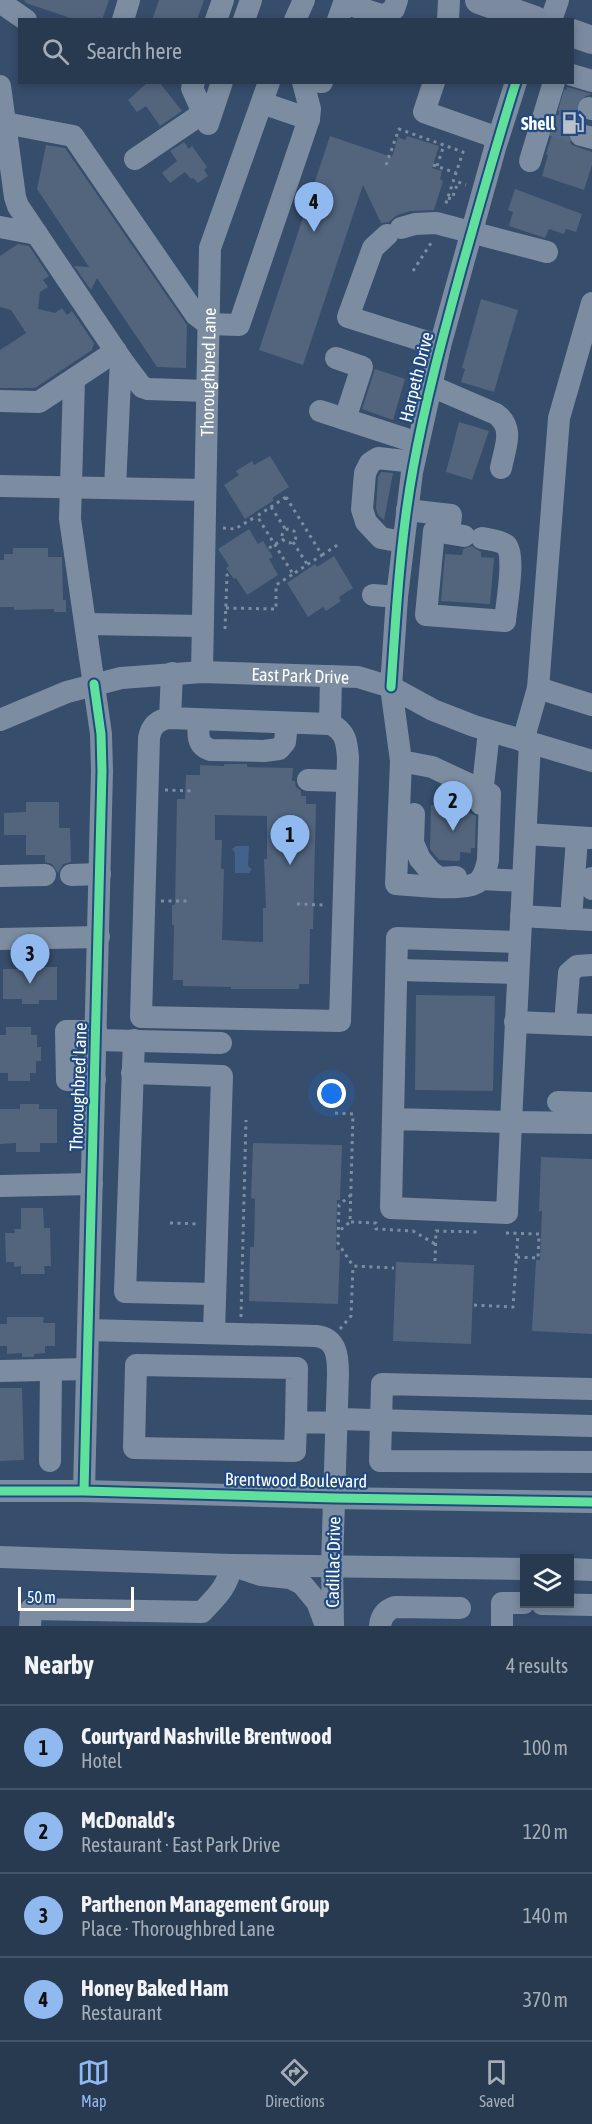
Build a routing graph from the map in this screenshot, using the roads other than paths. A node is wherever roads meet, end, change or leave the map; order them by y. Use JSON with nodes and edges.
{"nodes":[{"id":1,"x":129,"y":0,"type":"edge"},
{"id":2,"x":223,"y":0,"type":"edge"},
{"id":3,"x":251,"y":0,"type":"edge"},
{"id":4,"x":304,"y":0,"type":"edge"},
{"id":5,"x":397,"y":0,"type":"edge"},
{"id":6,"x":449,"y":0,"type":"edge"},
{"id":7,"x":479,"y":0,"type":"edge"},
{"id":8,"x":558,"y":0,"type":"edge"},
{"id":9,"x":0,"y":2,"type":"edge"},
{"id":10,"x":535,"y":14,"type":"edge"},
{"id":11,"x":23,"y":18,"type":"edge"},
{"id":12,"x":124,"y":18,"type":"edge"},
{"id":13,"x":217,"y":18,"type":"edge"},
{"id":14,"x":245,"y":18,"type":"edge"},
{"id":15,"x":296,"y":18,"type":"edge"},
{"id":16,"x":339,"y":18,"type":"edge"},
{"id":17,"x":448,"y":18,"type":"edge"},
{"id":18,"x":574,"y":33,"type":"edge"},
{"id":19,"x":592,"y":40,"type":"edge"},
{"id":20,"x":574,"y":75,"type":"edge"},
{"id":21,"x":592,"y":81,"type":"edge"},
{"id":22,"x":193,"y":84,"type":"edge"},
{"id":23,"x":221,"y":84,"type":"edge"},
{"id":24,"x":304,"y":84,"type":"edge"},
{"id":25,"x":433,"y":84,"type":"edge"},
{"id":26,"x":515,"y":84,"type":"edge"},
{"id":27,"x":0,"y":86,"type":"edge"},
{"id":28,"x":551,"y":90,"type":"edge"},
{"id":29,"x":265,"y":93,"type":"edge"},
{"id":30,"x":203,"y":113,"type":"junction"},
{"id":31,"x":309,"y":119,"type":"junction"},
{"id":32,"x":5,"y":123,"type":"junction"},
{"id":33,"x":498,"y":138,"type":"junction"},
{"id":34,"x":135,"y":159,"type":"dead end"},
{"id":35,"x":530,"y":160,"type":"dead end"},
{"id":36,"x":0,"y":227,"type":"edge"},
{"id":37,"x":472,"y":232,"type":"junction"},
{"id":38,"x":37,"y":234,"type":"junction"},
{"id":39,"x":546,"y":252,"type":"dead end"},
{"id":40,"x":592,"y":303,"type":"edge"},
{"id":41,"x":208,"y":324,"type":"junction"},
{"id":42,"x":440,"y":346,"type":"junction"},
{"id":43,"x":118,"y":355,"type":"junction"},
{"id":44,"x":336,"y":358,"type":"dead end"},
{"id":45,"x":74,"y":380,"type":"junction"},
{"id":46,"x":431,"y":386,"type":"junction"},
{"id":47,"x":207,"y":391,"type":"junction"},
{"id":48,"x":0,"y":401,"type":"edge"},
{"id":49,"x":320,"y":411,"type":"dead end"},
{"id":50,"x":345,"y":419,"type":"junction"},
{"id":51,"x":416,"y":452,"type":"junction"},
{"id":52,"x":501,"y":468,"type":"dead end"},
{"id":53,"x":0,"y":486,"type":"edge"},
{"id":54,"x":70,"y":487,"type":"junction"},
{"id":55,"x":115,"y":488,"type":"junction"},
{"id":56,"x":205,"y":490,"type":"junction"},
{"id":57,"x":407,"y":510,"type":"junction"},
{"id":58,"x":465,"y":536,"type":"junction"},
{"id":59,"x":403,"y":542,"type":"junction"},
{"id":60,"x":373,"y":595,"type":"dead end"},
{"id":61,"x":397,"y":605,"type":"junction"},
{"id":62,"x":426,"y":615,"type":"junction"},
{"id":63,"x":86,"y":624,"type":"junction"},
{"id":64,"x":202,"y":626,"type":"junction"},
{"id":65,"x":202,"y":672,"type":"junction"},
{"id":66,"x":172,"y":673,"type":"junction"},
{"id":67,"x":331,"y":676,"type":"junction"},
{"id":68,"x":94,"y":684,"type":"junction"},
{"id":69,"x":391,"y":687,"type":"junction"},
{"id":70,"x":538,"y":688,"type":"junction"},
{"id":71,"x":592,"y":705,"type":"edge"},
{"id":72,"x":170,"y":718,"type":"junction"},
{"id":73,"x":0,"y":720,"type":"edge"},
{"id":74,"x":330,"y":724,"type":"junction"},
{"id":75,"x":489,"y":731,"type":"junction"},
{"id":76,"x":526,"y":742,"type":"junction"},
{"id":77,"x":592,"y":761,"type":"edge"},
{"id":78,"x":400,"y":772,"type":"junction"},
{"id":79,"x":308,"y":780,"type":"dead end"},
{"id":80,"x":347,"y":781,"type":"junction"},
{"id":81,"x":483,"y":791,"type":"junction"},
{"id":82,"x":526,"y":834,"type":"junction"},
{"id":83,"x":585,"y":838,"type":"edge"},
{"id":84,"x":100,"y":874,"type":"junction"},
{"id":85,"x":45,"y":875,"type":"dead end"},
{"id":86,"x":71,"y":875,"type":"dead end"},
{"id":87,"x":0,"y":876,"type":"edge"},
{"id":88,"x":592,"y":878,"type":"edge"},
{"id":89,"x":481,"y":879,"type":"junction"},
{"id":90,"x":524,"y":882,"type":"junction"},
{"id":91,"x":592,"y":889,"type":"edge"},
{"id":92,"x":521,"y":916,"type":"junction"},
{"id":93,"x":582,"y":919,"type":"edge"},
{"id":94,"x":99,"y":937,"type":"junction"},
{"id":95,"x":0,"y":939,"type":"edge"},
{"id":96,"x":520,"y":942,"type":"junction"},
{"id":97,"x":582,"y":968,"type":"edge"},
{"id":98,"x":397,"y":970,"type":"junction"},
{"id":99,"x":518,"y":973,"type":"junction"},
{"id":100,"x":141,"y":1017,"type":"junction"},
{"id":101,"x":515,"y":1022,"type":"junction"},
{"id":102,"x":565,"y":1024,"type":"junction"},
{"id":103,"x":592,"y":1025,"type":"edge"},
{"id":104,"x":96,"y":1035,"type":"junction"},
{"id":105,"x":137,"y":1040,"type":"junction"},
{"id":106,"x":221,"y":1043,"type":"dead end"},
{"id":107,"x":132,"y":1073,"type":"junction"},
{"id":108,"x":95,"y":1080,"type":"junction"},
{"id":109,"x":558,"y":1102,"type":"dead end"},
{"id":110,"x":592,"y":1103,"type":"edge"},
{"id":111,"x":393,"y":1119,"type":"junction"},
{"id":112,"x":511,"y":1122,"type":"junction"},
{"id":113,"x":592,"y":1123,"type":"edge"},
{"id":114,"x":92,"y":1184,"type":"junction"},
{"id":115,"x":0,"y":1186,"type":"edge"},
{"id":116,"x":215,"y":1294,"type":"junction"},
{"id":117,"x":88,"y":1330,"type":"junction"},
{"id":118,"x":214,"y":1332,"type":"junction"},
{"id":119,"x":87,"y":1369,"type":"junction"},
{"id":120,"x":51,"y":1370,"type":"junction"},
{"id":121,"x":0,"y":1371,"type":"edge"},
{"id":122,"x":592,"y":1389,"type":"edge"},
{"id":123,"x":338,"y":1421,"type":"junction"},
{"id":124,"x":381,"y":1421,"type":"junction"},
{"id":125,"x":296,"y":1422,"type":"junction"},
{"id":126,"x":592,"y":1426,"type":"edge"},
{"id":127,"x":50,"y":1461,"type":"dead end"},
{"id":128,"x":592,"y":1462,"type":"edge"},
{"id":129,"x":0,"y":1491,"type":"edge"},
{"id":130,"x":84,"y":1491,"type":"junction"},
{"id":131,"x":335,"y":1498,"type":"junction"},
{"id":132,"x":592,"y":1502,"type":"edge"},
{"id":133,"x":0,"y":1557,"type":"edge"},
{"id":134,"x":231,"y":1565,"type":"junction"},
{"id":135,"x":332,"y":1565,"type":"junction"},
{"id":136,"x":520,"y":1569,"type":"edge"},
{"id":137,"x":574,"y":1569,"type":"edge"},
{"id":138,"x":592,"y":1570,"type":"edge"},
{"id":139,"x":520,"y":1603,"type":"edge"},
{"id":140,"x":574,"y":1605,"type":"edge"},
{"id":141,"x":592,"y":1605,"type":"edge"},
{"id":142,"x":460,"y":1608,"type":"dead end"},
{"id":143,"x":30,"y":1626,"type":"edge"},
{"id":144,"x":326,"y":1626,"type":"edge"},
{"id":145,"x":333,"y":1626,"type":"edge"},
{"id":146,"x":380,"y":1626,"type":"edge"},
{"id":147,"x":502,"y":1626,"type":"edge"}],
"edges":[{"from":1,"to":12,"type":"street"},
{"from":2,"to":13,"type":"street"},
{"from":3,"to":14,"type":"street"},
{"from":4,"to":15,"type":"street"},
{"from":5,"to":16,"type":"street"},
{"from":6,"to":17,"type":"street"},
{"from":7,"to":10,"type":"main road"},
{"from":8,"to":10,"type":"street"},
{"from":9,"to":11,"type":"street"},
{"from":18,"to":19,"type":"main road"},
{"from":20,"to":21,"type":"street"},
{"from":22,"to":30,"type":"street"},
{"from":23,"to":30,"type":"street"},
{"from":24,"to":31,"type":"street"},
{"from":25,"to":33,"type":"street"},
{"from":26,"to":33,"type":"street","name":"Harpeth Drive"},
{"from":27,"to":32,"type":"street"},
{"from":28,"to":35,"type":"street"},
{"from":29,"to":31,"type":"street"},
{"from":29,"to":41,"type":"street","name":"Thoroughbred Lane"},
{"from":30,"to":34,"type":"street"},
{"from":31,"to":41,"type":"street"},
{"from":32,"to":38,"type":"street"},
{"from":32,"to":41,"type":"street"},
{"from":33,"to":37,"type":"street","name":"Harpeth Drive"},
{"from":36,"to":38,"type":"street"},
{"from":37,"to":39,"type":"street"},
{"from":37,"to":42,"type":"street","name":"Harpeth Drive"},
{"from":37,"to":42,"type":"street"},
{"from":38,"to":43,"type":"street"},
{"from":40,"to":70,"type":"street"},
{"from":41,"to":47,"type":"street","name":"Thoroughbred Lane"},
{"from":42,"to":46,"type":"street","name":"Harpeth Drive"},
{"from":43,"to":45,"type":"street"},
{"from":43,"to":47,"type":"street"},
{"from":43,"to":55,"type":"street"},
{"from":44,"to":50,"type":"street"},
{"from":45,"to":48,"type":"street"},
{"from":45,"to":54,"type":"street","name":"Thoroughbred Lane"},
{"from":46,"to":51,"type":"street","name":"Harpeth Drive"},
{"from":46,"to":52,"type":"street"},
{"from":47,"to":56,"type":"street","name":"Thoroughbred Lane"},
{"from":49,"to":50,"type":"street"},
{"from":50,"to":51,"type":"street"},
{"from":51,"to":57,"type":"street","name":"Harpeth Drive"},
{"from":51,"to":59,"type":"street"},
{"from":53,"to":54,"type":"street"},
{"from":54,"to":55,"type":"street"},
{"from":54,"to":63,"type":"street","name":"Thoroughbred Lane"},
{"from":55,"to":56,"type":"street"},
{"from":56,"to":64,"type":"street","name":"Thoroughbred Lane"},
{"from":57,"to":58,"type":"street"},
{"from":57,"to":59,"type":"street","name":"Harpeth Drive"},
{"from":58,"to":62,"type":"street"},
{"from":58,"to":62,"type":"street"},
{"from":59,"to":61,"type":"street","name":"Harpeth Drive"},
{"from":60,"to":61,"type":"street"},
{"from":61,"to":62,"type":"street"},
{"from":61,"to":69,"type":"street","name":"Harpeth Drive"},
{"from":63,"to":64,"type":"street"},
{"from":63,"to":68,"type":"street","name":"Thoroughbred Lane"},
{"from":64,"to":65,"type":"street","name":"Thoroughbred Lane"},
{"from":65,"to":66,"type":"street","name":"East Park Drive"},
{"from":65,"to":67,"type":"street","name":"East Park Drive"},
{"from":66,"to":68,"type":"street","name":"East Park Drive"},
{"from":66,"to":72,"type":"street"},
{"from":67,"to":69,"type":"street","name":"East Park Drive"},
{"from":67,"to":74,"type":"street"},
{"from":68,"to":73,"type":"street","name":"East Park Drive"},
{"from":68,"to":84,"type":"street","name":"Thoroughbred Lane"},
{"from":69,"to":75,"type":"street","name":"East Park Drive"},
{"from":69,"to":78,"type":"street","name":"Harpeth Drive"},
{"from":70,"to":71,"type":"street"},
{"from":70,"to":76,"type":"street"},
{"from":72,"to":74,"type":"street"},
{"from":72,"to":100,"type":"street"},
{"from":74,"to":80,"type":"street"},
{"from":75,"to":76,"type":"street","name":"East Park Drive"},
{"from":75,"to":81,"type":"street"},
{"from":76,"to":77,"type":"street","name":"East Park Drive"},
{"from":76,"to":82,"type":"street"},
{"from":78,"to":81,"type":"street"},
{"from":78,"to":81,"type":"street"},
{"from":78,"to":89,"type":"street"},
{"from":79,"to":80,"type":"street"},
{"from":80,"to":100,"type":"street"},
{"from":81,"to":89,"type":"street"},
{"from":82,"to":83,"type":"street"},
{"from":82,"to":90,"type":"street"},
{"from":83,"to":93,"type":"street"},
{"from":84,"to":86,"type":"street"},
{"from":84,"to":94,"type":"street","name":"Thoroughbred Lane"},
{"from":85,"to":87,"type":"street"},
{"from":88,"to":91,"type":"street"},
{"from":89,"to":90,"type":"street"},
{"from":90,"to":92,"type":"street"},
{"from":92,"to":93,"type":"street"},
{"from":92,"to":96,"type":"street"},
{"from":94,"to":95,"type":"street"},
{"from":94,"to":104,"type":"street","name":"Thoroughbred Lane"},
{"from":96,"to":98,"type":"street"},
{"from":96,"to":99,"type":"street"},
{"from":97,"to":102,"type":"street"},
{"from":98,"to":99,"type":"street"},
{"from":98,"to":111,"type":"street"},
{"from":99,"to":101,"type":"street"},
{"from":100,"to":105,"type":"street"},
{"from":101,"to":102,"type":"street"},
{"from":101,"to":112,"type":"street"},
{"from":102,"to":103,"type":"street"},
{"from":104,"to":105,"type":"street"},
{"from":104,"to":108,"type":"street","name":"Thoroughbred Lane"},
{"from":104,"to":108,"type":"street"},
{"from":105,"to":106,"type":"street"},
{"from":105,"to":107,"type":"street"},
{"from":107,"to":116,"type":"street"},
{"from":107,"to":116,"type":"street"},
{"from":108,"to":114,"type":"street","name":"Thoroughbred Lane"},
{"from":109,"to":110,"type":"street"},
{"from":111,"to":112,"type":"street"},
{"from":111,"to":112,"type":"street"},
{"from":112,"to":113,"type":"street"},
{"from":114,"to":115,"type":"street"},
{"from":114,"to":117,"type":"street","name":"Thoroughbred Lane"},
{"from":116,"to":118,"type":"street"},
{"from":117,"to":118,"type":"street"},
{"from":117,"to":119,"type":"street","name":"Thoroughbred Lane"},
{"from":118,"to":123,"type":"street","name":"Cadillac Drive"},
{"from":119,"to":120,"type":"street"},
{"from":119,"to":130,"type":"street","name":"Thoroughbred Lane"},
{"from":120,"to":121,"type":"street"},
{"from":120,"to":127,"type":"street"},
{"from":122,"to":124,"type":"street"},
{"from":123,"to":124,"type":"street"},
{"from":123,"to":125,"type":"street"},
{"from":123,"to":131,"type":"street","name":"Cadillac Drive"},
{"from":124,"to":126,"type":"street"},
{"from":124,"to":128,"type":"street"},
{"from":125,"to":125,"type":"street"},
{"from":129,"to":130,"type":"street","name":"Brentwood Boulevard"},
{"from":130,"to":131,"type":"street","name":"Brentwood Boulevard"},
{"from":131,"to":132,"type":"street","name":"Brentwood Boulevard"},
{"from":131,"to":135,"type":"street","name":"Cadillac Drive"},
{"from":133,"to":134,"type":"street"},
{"from":134,"to":135,"type":"street"},
{"from":134,"to":143,"type":"street"},
{"from":134,"to":144,"type":"street"},
{"from":135,"to":136,"type":"street"},
{"from":135,"to":145,"type":"street","name":"Cadillac Drive"},
{"from":137,"to":138,"type":"street"},
{"from":139,"to":147,"type":"street"},
{"from":140,"to":141,"type":"street"},
{"from":142,"to":146,"type":"street"}]}
